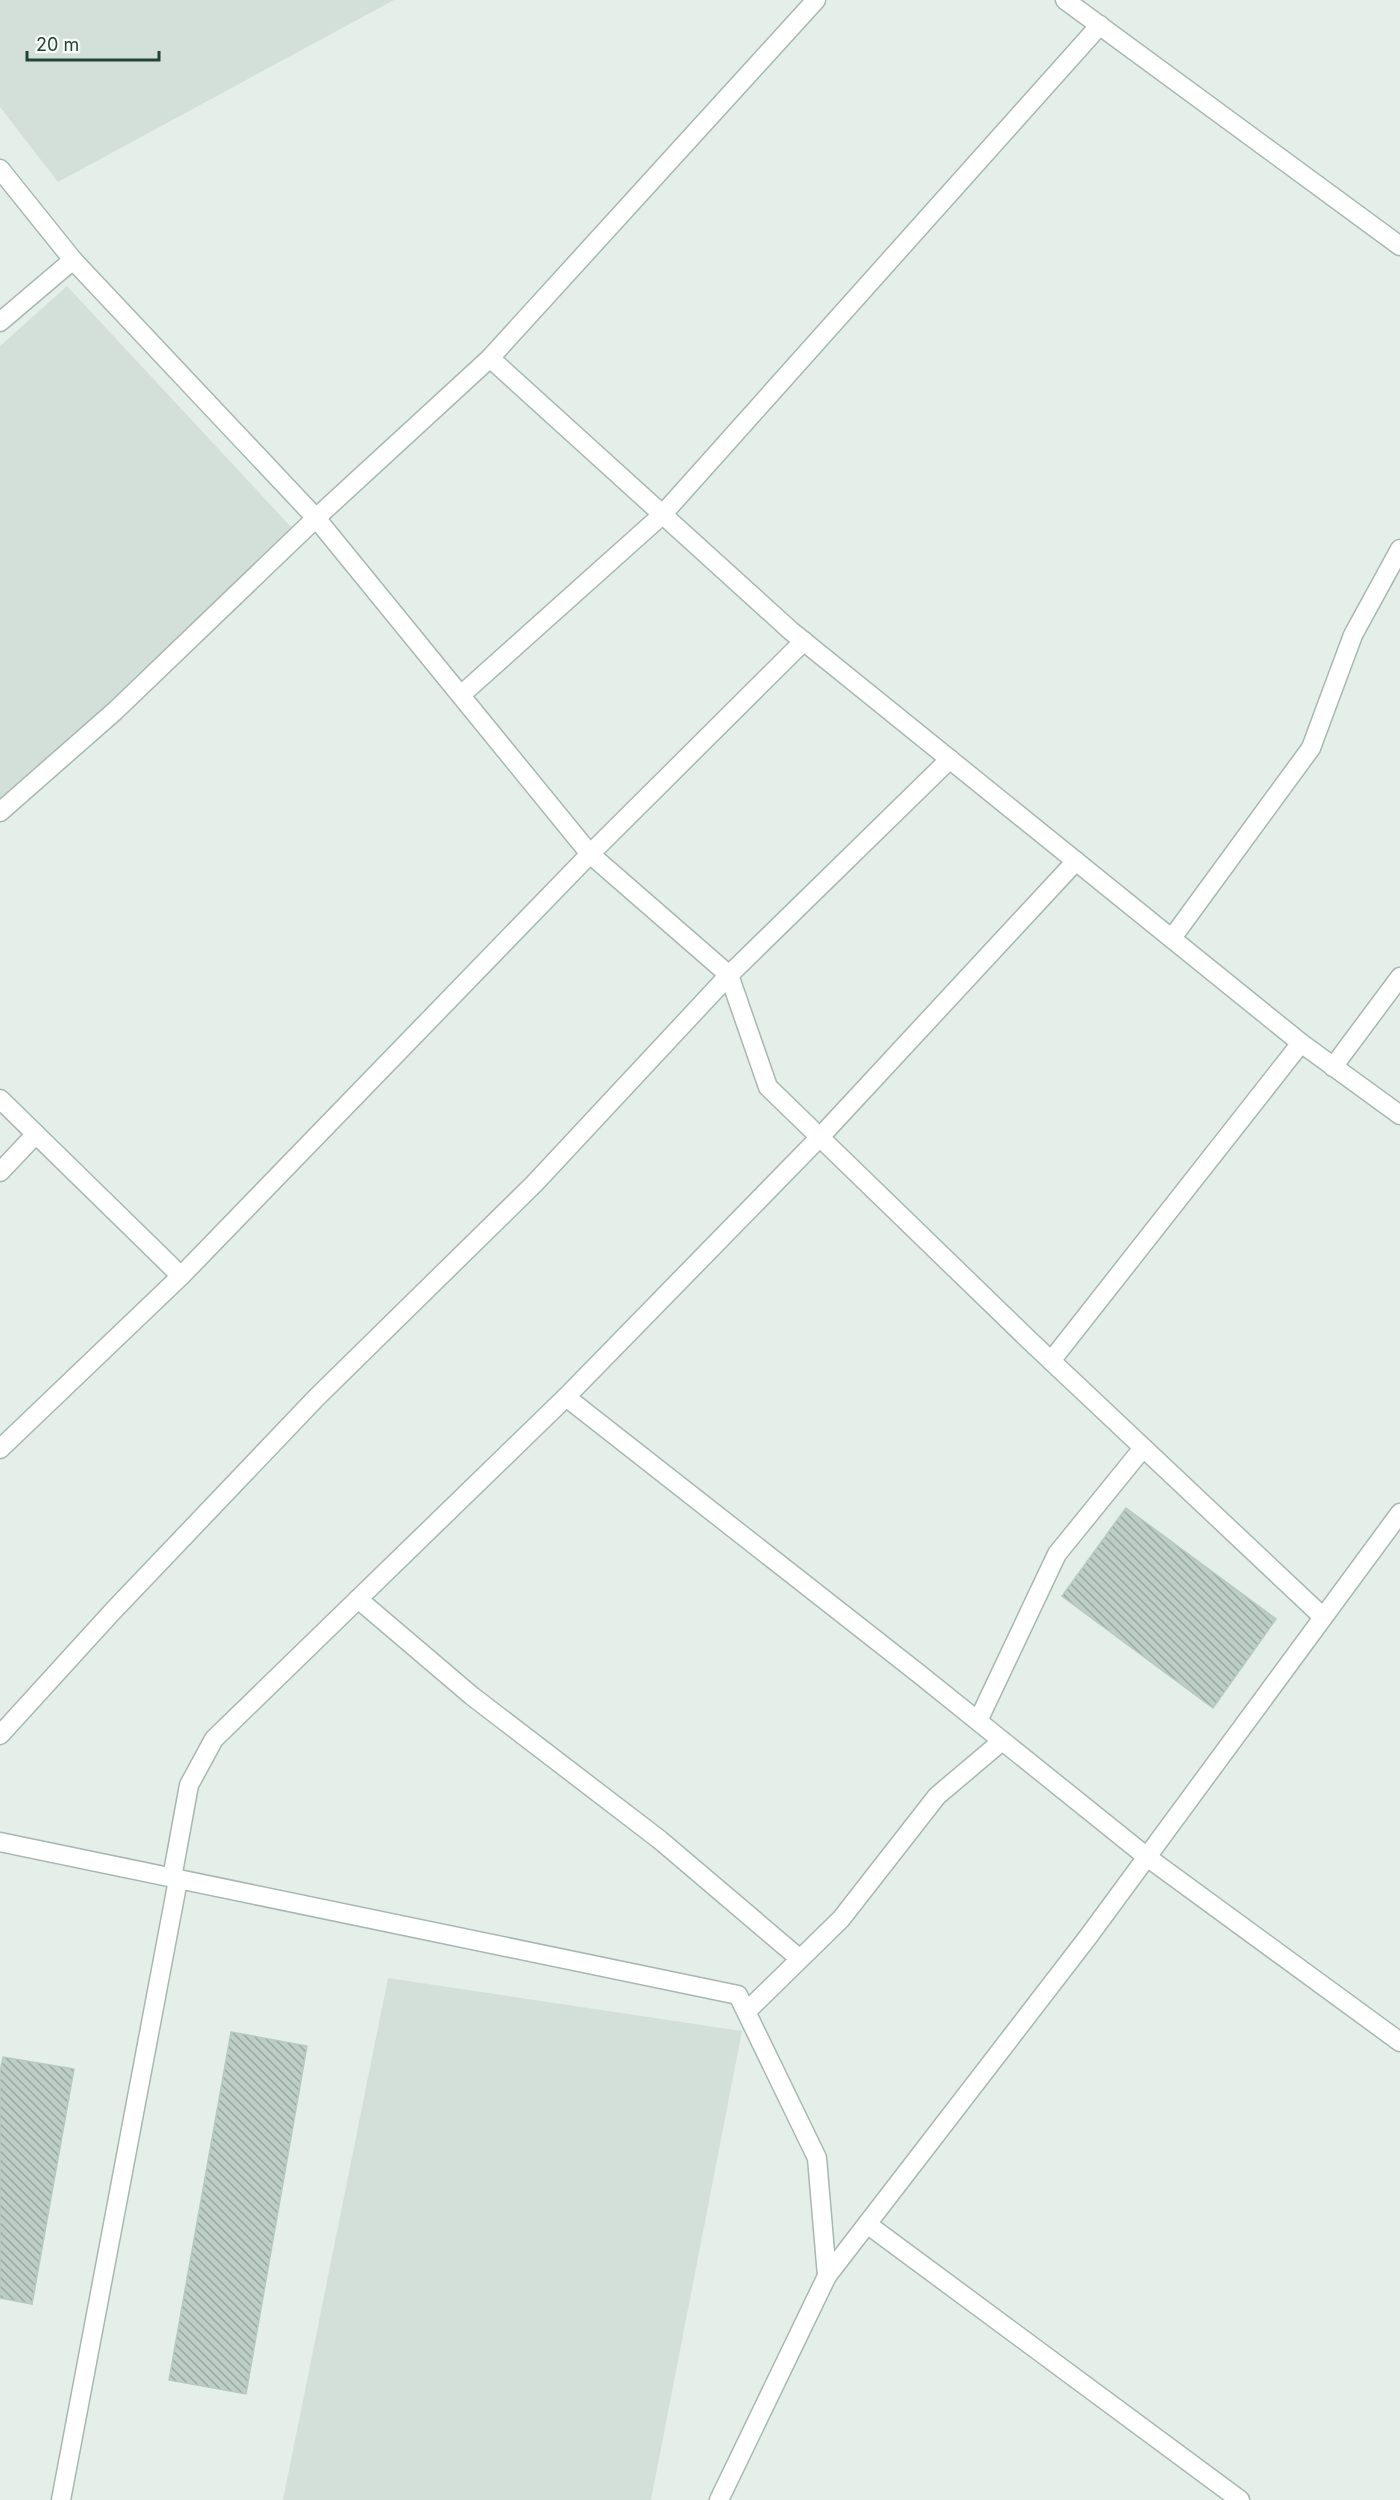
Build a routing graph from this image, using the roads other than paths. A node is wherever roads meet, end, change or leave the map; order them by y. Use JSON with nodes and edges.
{"nodes":[{"id":1,"x":816,"y":0,"type":"edge"},
{"id":2,"x":1065,"y":0,"type":"edge"},
{"id":3,"x":1100,"y":25,"type":"junction"},
{"id":4,"x":0,"y":169,"type":"edge"},
{"id":5,"x":1400,"y":246,"type":"edge"},
{"id":6,"x":73,"y":260,"type":"junction"},
{"id":7,"x":0,"y":322,"type":"edge"},
{"id":8,"x":490,"y":358,"type":"junction"},
{"id":9,"x":662,"y":514,"type":"junction"},
{"id":10,"x":316,"y":518,"type":"junction"},
{"id":11,"x":1400,"y":549,"type":"edge"},
{"id":12,"x":804,"y":641,"type":"junction"},
{"id":13,"x":461,"y":695,"type":"junction"},
{"id":14,"x":950,"y":759,"type":"junction"},
{"id":15,"x":0,"y":812,"type":"edge"},
{"id":16,"x":590,"y":854,"type":"junction"},
{"id":17,"x":1076,"y":861,"type":"junction"},
{"id":18,"x":1172,"y":938,"type":"junction"},
{"id":19,"x":729,"y":975,"type":"junction"},
{"id":20,"x":1400,"y":977,"type":"edge"},
{"id":21,"x":1301,"y":1043,"type":"junction"},
{"id":22,"x":1334,"y":1067,"type":"junction"},
{"id":23,"x":0,"y":1100,"type":"edge"},
{"id":24,"x":1400,"y":1115,"type":"edge"},
{"id":25,"x":36,"y":1134,"type":"junction"},
{"id":26,"x":820,"y":1137,"type":"junction"},
{"id":27,"x":0,"y":1172,"type":"edge"},
{"id":28,"x":181,"y":1276,"type":"junction"},
{"id":29,"x":1051,"y":1361,"type":"junction"},
{"id":30,"x":566,"y":1397,"type":"junction"},
{"id":31,"x":1143,"y":1448,"type":"junction"},
{"id":32,"x":0,"y":1449,"type":"edge"},
{"id":33,"x":1400,"y":1513,"type":"edge"},
{"id":34,"x":358,"y":1599,"type":"junction"},
{"id":35,"x":1323,"y":1617,"type":"junction"},
{"id":36,"x":978,"y":1721,"type":"junction"},
{"id":37,"x":0,"y":1735,"type":"edge"},
{"id":38,"x":1002,"y":1741,"type":"junction"},
{"id":39,"x":0,"y":1842,"type":"edge"},
{"id":40,"x":1147,"y":1857,"type":"junction"},
{"id":41,"x":175,"y":1879,"type":"junction"},
{"id":42,"x":800,"y":1959,"type":"junction"},
{"id":43,"x":747,"y":2011,"type":"junction"},
{"id":44,"x":1400,"y":2042,"type":"edge"},
{"id":45,"x":867,"y":2224,"type":"junction"},
{"id":46,"x":827,"y":2276,"type":"junction"},
{"id":47,"x":61,"y":2500,"type":"edge"},
{"id":48,"x":719,"y":2500,"type":"edge"},
{"id":49,"x":1240,"y":2500,"type":"edge"}],
"edges":[{"from":1,"to":8,"type":"street"},
{"from":2,"to":3,"type":"street"},
{"from":3,"to":5,"type":"street"},
{"from":3,"to":9,"type":"street"},
{"from":4,"to":6,"type":"street"},
{"from":6,"to":7,"type":"street"},
{"from":6,"to":10,"type":"street"},
{"from":8,"to":9,"type":"street"},
{"from":8,"to":10,"type":"street"},
{"from":9,"to":12,"type":"street"},
{"from":9,"to":13,"type":"street"},
{"from":10,"to":13,"type":"street"},
{"from":10,"to":15,"type":"street"},
{"from":11,"to":18,"type":"street"},
{"from":12,"to":14,"type":"street"},
{"from":12,"to":16,"type":"street"},
{"from":13,"to":16,"type":"street"},
{"from":14,"to":17,"type":"street"},
{"from":14,"to":19,"type":"street"},
{"from":16,"to":19,"type":"street"},
{"from":16,"to":28,"type":"street"},
{"from":17,"to":18,"type":"street"},
{"from":17,"to":26,"type":"street"},
{"from":18,"to":21,"type":"street"},
{"from":19,"to":26,"type":"street"},
{"from":19,"to":37,"type":"street"},
{"from":20,"to":22,"type":"street"},
{"from":21,"to":22,"type":"street"},
{"from":21,"to":29,"type":"street"},
{"from":22,"to":24,"type":"street"},
{"from":23,"to":25,"type":"street"},
{"from":25,"to":27,"type":"street"},
{"from":25,"to":28,"type":"street"},
{"from":26,"to":29,"type":"street"},
{"from":26,"to":30,"type":"street"},
{"from":28,"to":32,"type":"street"},
{"from":29,"to":31,"type":"street"},
{"from":30,"to":34,"type":"street"},
{"from":30,"to":36,"type":"street"},
{"from":31,"to":35,"type":"street"},
{"from":31,"to":36,"type":"street"},
{"from":33,"to":35,"type":"street"},
{"from":34,"to":41,"type":"street"},
{"from":34,"to":42,"type":"street"},
{"from":35,"to":40,"type":"street"},
{"from":36,"to":38,"type":"street"},
{"from":38,"to":40,"type":"street"},
{"from":38,"to":42,"type":"street"},
{"from":39,"to":41,"type":"street"},
{"from":40,"to":44,"type":"street"},
{"from":40,"to":45,"type":"street"},
{"from":41,"to":43,"type":"street"},
{"from":41,"to":47,"type":"street"},
{"from":42,"to":43,"type":"street"},
{"from":43,"to":46,"type":"street"},
{"from":45,"to":46,"type":"street"},
{"from":45,"to":49,"type":"street"},
{"from":46,"to":48,"type":"street"}]}
